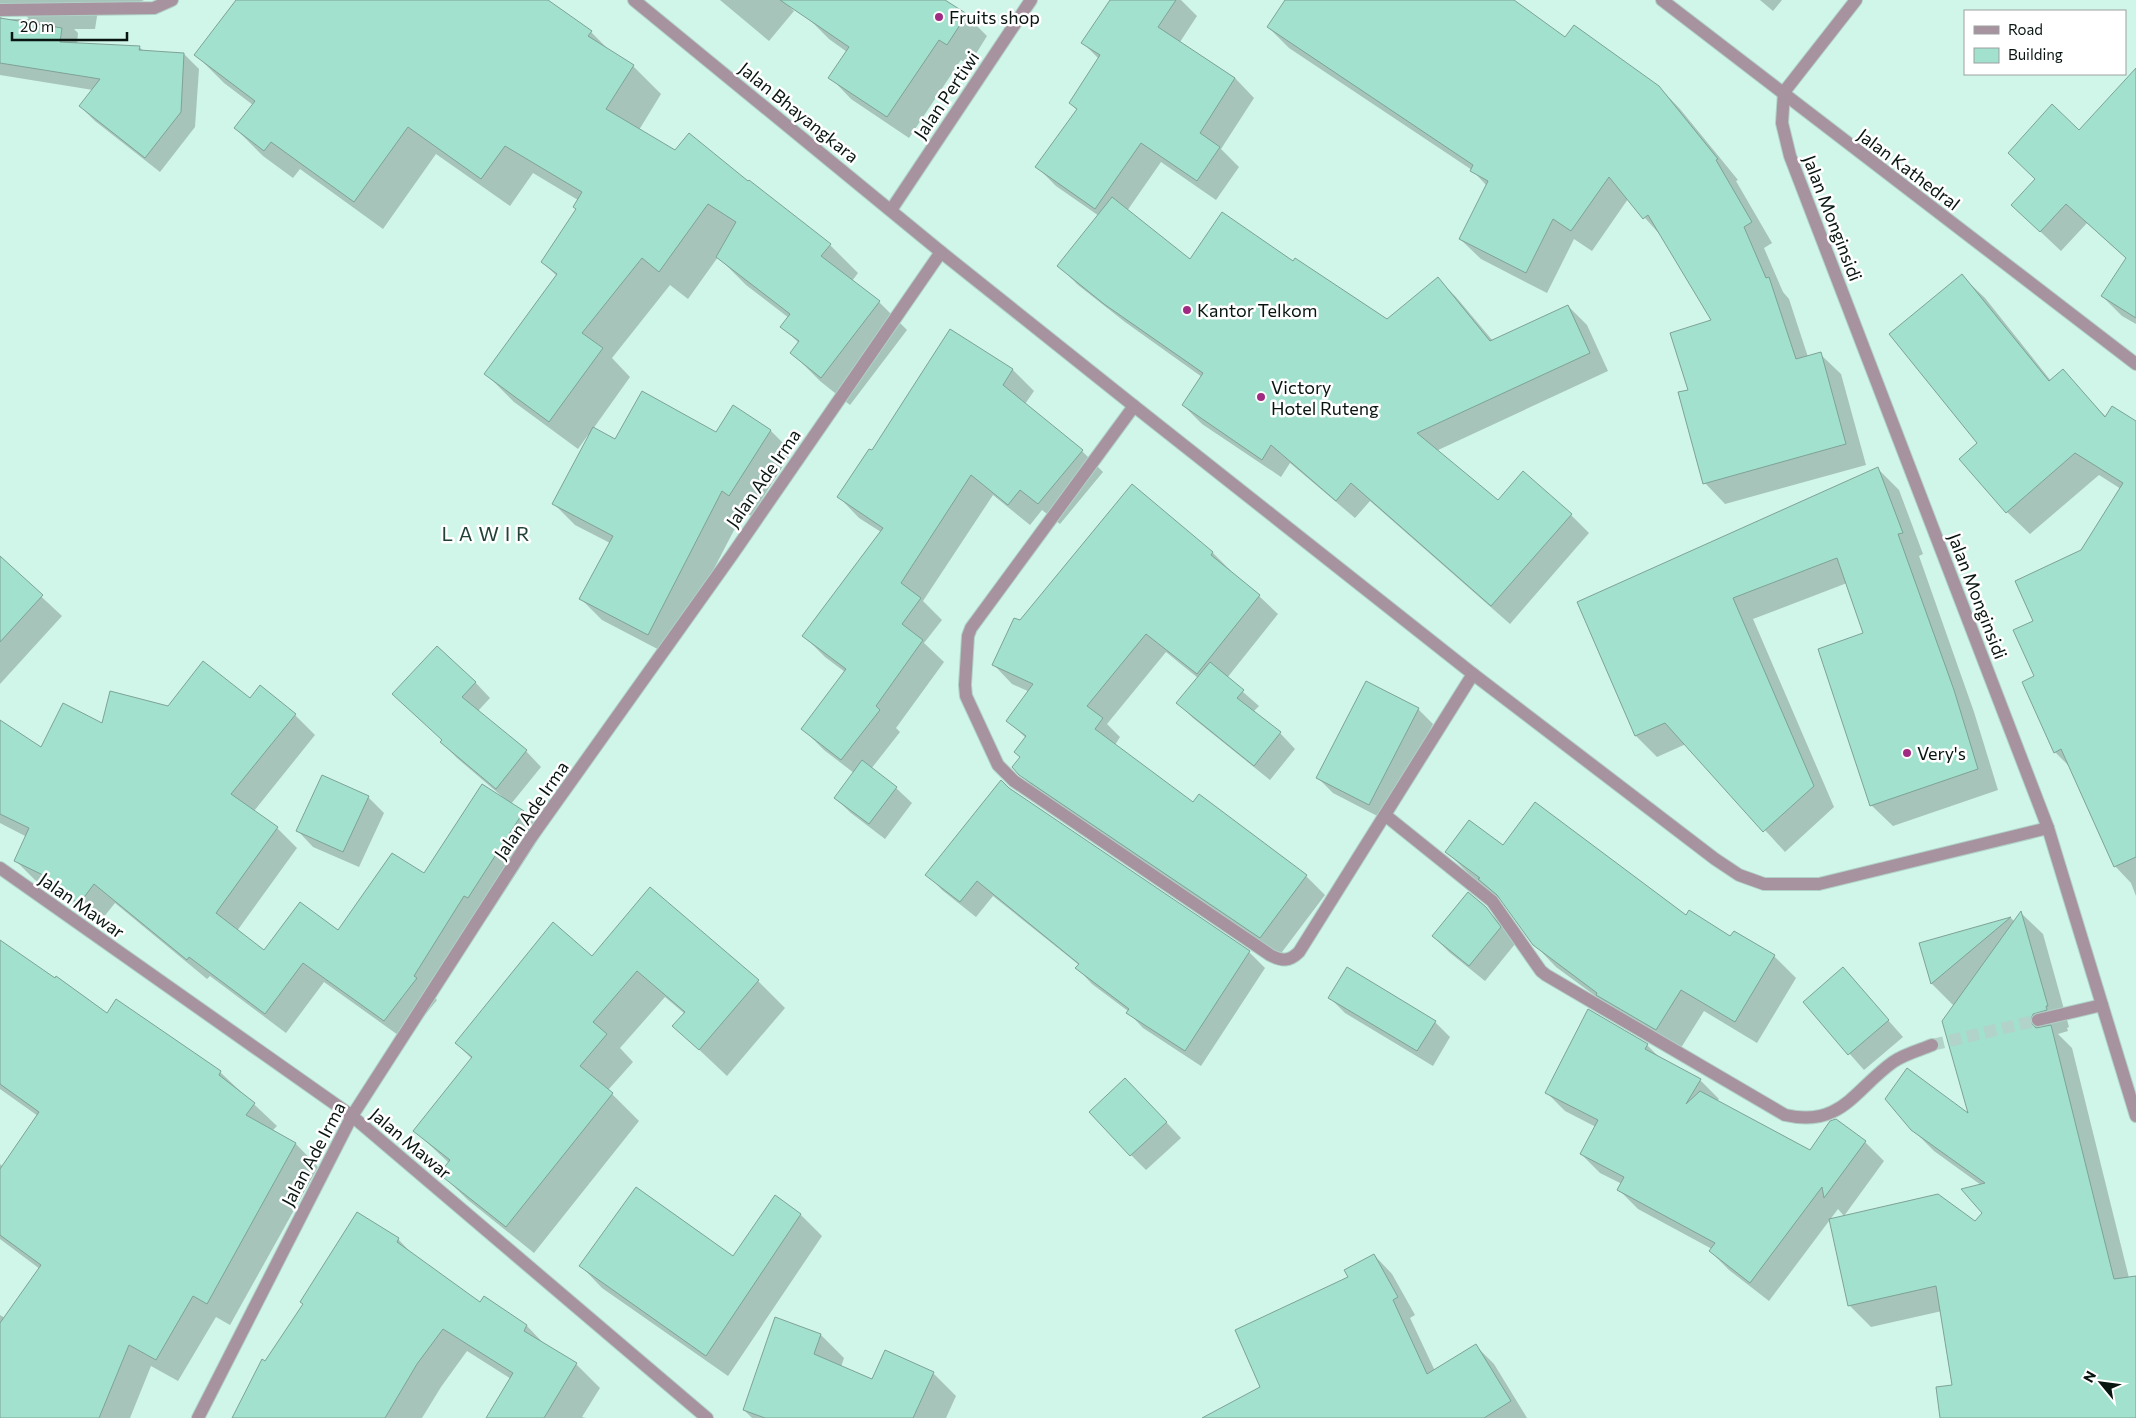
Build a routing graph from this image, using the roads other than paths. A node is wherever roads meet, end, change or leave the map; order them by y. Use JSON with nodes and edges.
{"nodes":[{"id":1,"x":172,"y":0,"type":"edge"},
{"id":2,"x":634,"y":0,"type":"edge"},
{"id":3,"x":1031,"y":0,"type":"edge"},
{"id":4,"x":1662,"y":0,"type":"edge"},
{"id":5,"x":1856,"y":0,"type":"edge"},
{"id":6,"x":0,"y":10,"type":"edge"},
{"id":7,"x":1784,"y":92,"type":"junction"},
{"id":8,"x":891,"y":210,"type":"junction"},
{"id":9,"x":941,"y":252,"type":"junction"},
{"id":10,"x":2136,"y":364,"type":"edge"},
{"id":11,"x":1134,"y":406,"type":"junction"},
{"id":12,"x":1474,"y":674,"type":"junction"},
{"id":13,"x":1385,"y":814,"type":"junction"},
{"id":14,"x":2048,"y":828,"type":"junction"},
{"id":15,"x":0,"y":868,"type":"edge"},
{"id":16,"x":2102,"y":1005,"type":"junction"},
{"id":17,"x":2038,"y":1020,"type":"tunnel mouth"},
{"id":18,"x":1932,"y":1045,"type":"tunnel mouth"},
{"id":19,"x":352,"y":1116,"type":"junction"},
{"id":20,"x":2136,"y":1116,"type":"edge"},
{"id":21,"x":198,"y":1418,"type":"edge"},
{"id":22,"x":707,"y":1418,"type":"edge"}],
"edges":[{"from":1,"to":6,"type":"street"},
{"from":2,"to":8,"type":"street","name":"Jalan Bhayangkara"},
{"from":3,"to":8,"type":"street","name":"Jalan Pertiwi"},
{"from":4,"to":7,"type":"street","name":"Jalan Kathedral"},
{"from":5,"to":7,"type":"street"},
{"from":7,"to":10,"type":"street","name":"Jalan Kathedral"},
{"from":7,"to":14,"type":"street","name":"Jalan Monginsidi"},
{"from":8,"to":9,"type":"street","name":"Jalan Bhayangkara"},
{"from":9,"to":11,"type":"street","name":"Jalan Bhayangkara"},
{"from":9,"to":19,"type":"street","name":"Jalan Ade Irma"},
{"from":11,"to":12,"type":"street","name":"Jalan Bhayangkara"},
{"from":11,"to":13,"type":"street"},
{"from":12,"to":13,"type":"street"},
{"from":12,"to":14,"type":"street","name":"Jalan Bhayangkara"},
{"from":13,"to":18,"type":"street"},
{"from":14,"to":16,"type":"street","name":"Jalan Monginsidi"},
{"from":15,"to":19,"type":"street","name":"Jalan Mawar"},
{"from":16,"to":17,"type":"street"},
{"from":16,"to":20,"type":"street","name":"Jalan Monginsidi"},
{"from":19,"to":21,"type":"street","name":"Jalan Ade Irma"},
{"from":19,"to":22,"type":"street","name":"Jalan Mawar"}]}
